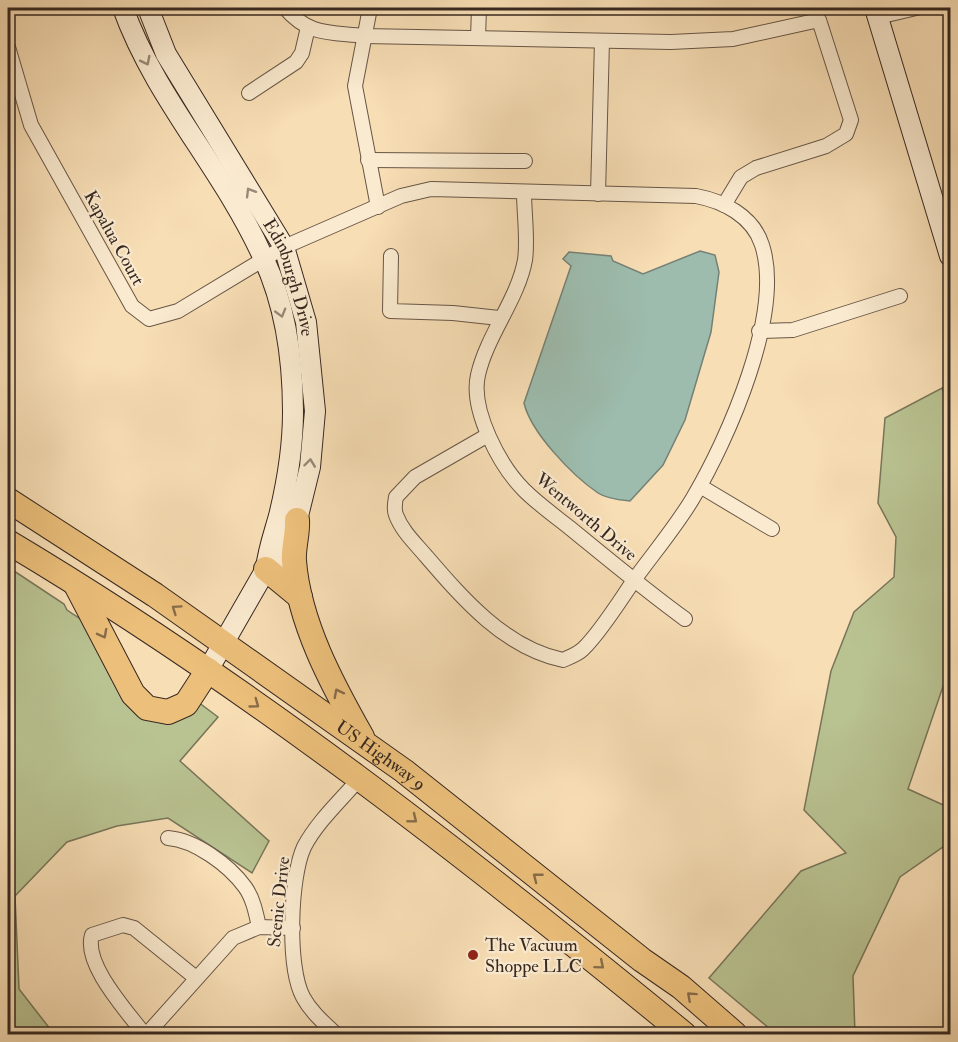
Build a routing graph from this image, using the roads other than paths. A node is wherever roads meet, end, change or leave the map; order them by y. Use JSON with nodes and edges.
{"nodes":[{"id":1,"x":123,"y":8,"type":"edge"},
{"id":2,"x":148,"y":8,"type":"edge"},
{"id":3,"x":285,"y":8,"type":"edge"},
{"id":4,"x":370,"y":8,"type":"edge"},
{"id":5,"x":478,"y":8,"type":"edge"},
{"id":6,"x":916,"y":8,"type":"edge"},
{"id":7,"x":877,"y":12,"type":"edge"},
{"id":8,"x":308,"y":27,"type":"junction"},
{"id":9,"x":364,"y":36,"type":"junction"},
{"id":10,"x":478,"y":38,"type":"junction"},
{"id":11,"x":602,"y":41,"type":"junction"},
{"id":12,"x":8,"y":46,"type":"edge"},
{"id":13,"x":249,"y":93,"type":"dead end"},
{"id":14,"x":368,"y":160,"type":"junction"},
{"id":15,"x":525,"y":161,"type":"dead end"},
{"id":16,"x":524,"y":192,"type":"junction"},
{"id":17,"x":598,"y":194,"type":"junction"},
{"id":18,"x":724,"y":205,"type":"junction"},
{"id":19,"x":378,"y":207,"type":"junction"},
{"id":20,"x":284,"y":247,"type":"junction"},
{"id":21,"x":391,"y":256,"type":"dead end"},
{"id":22,"x":951,"y":256,"type":"edge"},
{"id":23,"x":263,"y":257,"type":"junction"},
{"id":24,"x":900,"y":296,"type":"dead end"},
{"id":25,"x":500,"y":318,"type":"junction"},
{"id":26,"x":759,"y":331,"type":"junction"},
{"id":27,"x":488,"y":435,"type":"junction"},
{"id":28,"x":700,"y":486,"type":"junction"},
{"id":29,"x":8,"y":500,"type":"edge"},
{"id":30,"x":297,"y":520,"type":"junction"},
{"id":31,"x":772,"y":529,"type":"dead end"},
{"id":32,"x":8,"y":542,"type":"edge"},
{"id":33,"x":266,"y":569,"type":"junction"},
{"id":34,"x":634,"y":581,"type":"junction"},
{"id":35,"x":75,"y":582,"type":"junction"},
{"id":36,"x":300,"y":597,"type":"junction"},
{"id":37,"x":685,"y":619,"type":"dead end"},
{"id":38,"x":224,"y":642,"type":"junction"},
{"id":39,"x":208,"y":670,"type":"junction"},
{"id":40,"x":366,"y":744,"type":"junction"},
{"id":41,"x":359,"y":779,"type":"junction"},
{"id":42,"x":168,"y":838,"type":"dead end"},
{"id":43,"x":259,"y":927,"type":"junction"},
{"id":44,"x":293,"y":928,"type":"junction"},
{"id":45,"x":196,"y":978,"type":"junction"},
{"id":46,"x":145,"y":1035,"type":"edge"},
{"id":47,"x":336,"y":1035,"type":"edge"},
{"id":48,"x":684,"y":1035,"type":"edge"},
{"id":49,"x":735,"y":1035,"type":"edge"}],
"edges":[{"from":1,"to":23,"type":"main road","name":"Edinburgh Drive","one_way":true},
{"from":20,"to":2,"type":"main road","name":"Edinburgh Drive","one_way":true},
{"from":3,"to":8,"type":"street"},
{"from":4,"to":9,"type":"street"},
{"from":5,"to":10,"type":"street"},
{"from":6,"to":7,"type":"street"},
{"from":7,"to":22,"type":"main road"},
{"from":8,"to":9,"type":"street"},
{"from":8,"to":13,"type":"street"},
{"from":9,"to":10,"type":"street"},
{"from":9,"to":14,"type":"street"},
{"from":10,"to":11,"type":"street"},
{"from":11,"to":17,"type":"street"},
{"from":11,"to":18,"type":"street"},
{"from":12,"to":23,"type":"street","name":"Kapalua Court"},
{"from":14,"to":15,"type":"street"},
{"from":14,"to":19,"type":"street"},
{"from":16,"to":17,"type":"street","name":"Wentworth Drive"},
{"from":16,"to":19,"type":"street","name":"Wentworth Drive"},
{"from":16,"to":25,"type":"street","name":"Wentworth Drive"},
{"from":17,"to":18,"type":"street","name":"Wentworth Drive"},
{"from":18,"to":26,"type":"street","name":"Wentworth Drive"},
{"from":19,"to":20,"type":"street","name":"Wentworth Drive"},
{"from":20,"to":23,"type":"street","name":"Wentworth Drive"},
{"from":30,"to":20,"type":"main road","name":"Edinburgh Drive","one_way":true},
{"from":21,"to":25,"type":"street"},
{"from":23,"to":33,"type":"main road","name":"Edinburgh Drive","one_way":true},
{"from":24,"to":26,"type":"street"},
{"from":25,"to":27,"type":"street","name":"Wentworth Drive"},
{"from":26,"to":28,"type":"street","name":"Wentworth Drive"},
{"from":27,"to":34,"type":"street","name":"Wentworth Drive"},
{"from":27,"to":34,"type":"street"},
{"from":28,"to":31,"type":"street"},
{"from":28,"to":34,"type":"street","name":"Wentworth Drive"},
{"from":38,"to":29,"type":"highway","name":"US Highway 9","one_way":true},
{"from":30,"to":33,"type":"main road","name":"Edinburgh Drive"},
{"from":30,"to":36,"type":"highway"},
{"from":32,"to":35,"type":"highway","name":"US Highway 9"},
{"from":33,"to":36,"type":"highway"},
{"from":33,"to":38,"type":"main road","name":"Edinburgh Drive"},
{"from":34,"to":37,"type":"street"},
{"from":35,"to":39,"type":"highway","name":"US Highway 9"},
{"from":35,"to":39,"type":"highway","one_way":true},
{"from":40,"to":36,"type":"highway","one_way":true},
{"from":38,"to":39,"type":"main road","name":"Edinburgh Drive"},
{"from":38,"to":40,"type":"highway","name":"US Highway 9"},
{"from":39,"to":41,"type":"highway","name":"US Highway 9","one_way":true},
{"from":49,"to":40,"type":"highway","name":"US Highway 9","one_way":true},
{"from":41,"to":44,"type":"street","name":"Scenic Drive"},
{"from":41,"to":48,"type":"highway","name":"US Highway 9","one_way":true},
{"from":42,"to":43,"type":"street"},
{"from":43,"to":44,"type":"street"},
{"from":43,"to":45,"type":"street"},
{"from":44,"to":47,"type":"street","name":"Scenic Drive"},
{"from":45,"to":46,"type":"street"},
{"from":45,"to":46,"type":"street"}]}
